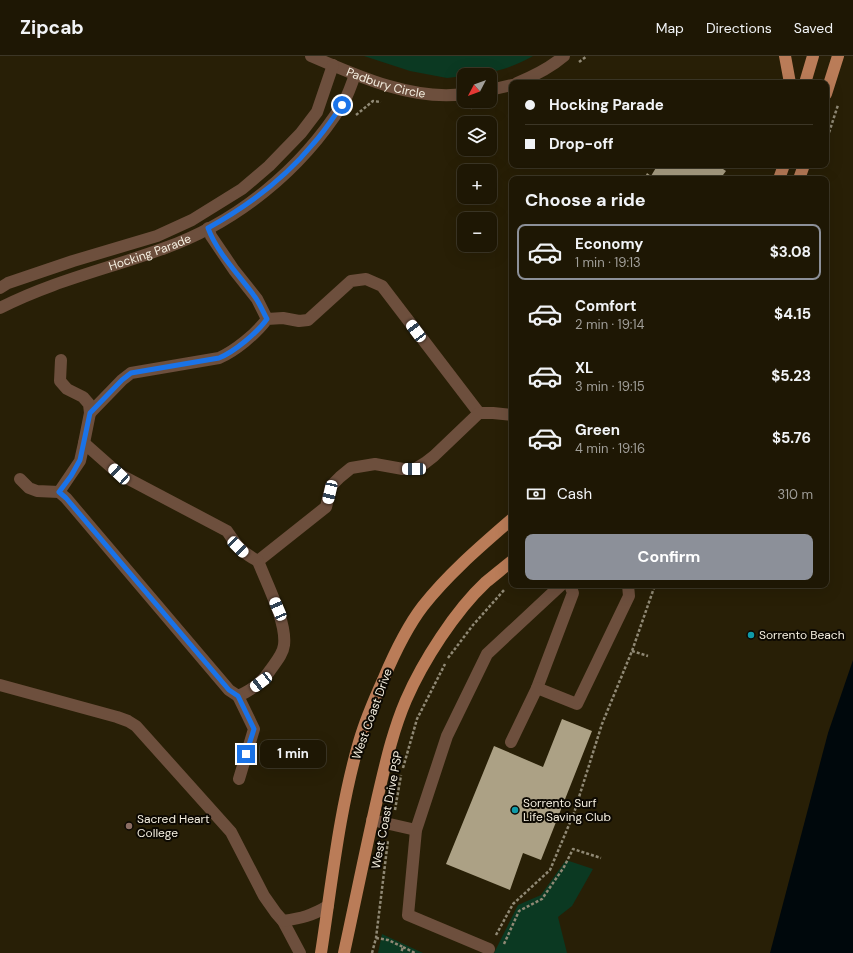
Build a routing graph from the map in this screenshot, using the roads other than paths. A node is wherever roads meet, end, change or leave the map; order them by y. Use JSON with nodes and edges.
{"nodes":[{"id":1,"x":311,"y":56,"type":"edge"},
{"id":2,"x":564,"y":56,"type":"edge"},
{"id":3,"x":785,"y":56,"type":"edge"},
{"id":4,"x":813,"y":56,"type":"edge"},
{"id":5,"x":838,"y":56,"type":"edge"},
{"id":6,"x":333,"y":65,"type":"junction"},
{"id":7,"x":355,"y":75,"type":"junction"},
{"id":8,"x":525,"y":80,"type":"edge"},
{"id":9,"x":789,"y":80,"type":"edge"},
{"id":10,"x":807,"y":80,"type":"edge"},
{"id":11,"x":829,"y":84,"type":"edge"},
{"id":12,"x":509,"y":86,"type":"edge"},
{"id":13,"x":497,"y":88,"type":"edge"},
{"id":14,"x":457,"y":95,"type":"edge"},
{"id":15,"x":208,"y":228,"type":"junction"},
{"id":16,"x":0,"y":288,"type":"edge"},
{"id":17,"x":0,"y":308,"type":"edge"},
{"id":18,"x":267,"y":319,"type":"junction"},
{"id":19,"x":61,"y":360,"type":"dead end"},
{"id":20,"x":90,"y":413,"type":"junction"},
{"id":21,"x":479,"y":413,"type":"junction"},
{"id":22,"x":509,"y":415,"type":"edge"},
{"id":23,"x":84,"y":443,"type":"junction"},
{"id":24,"x":20,"y":479,"type":"dead end"},
{"id":25,"x":59,"y":492,"type":"junction"},
{"id":26,"x":509,"y":522,"type":"edge"},
{"id":27,"x":258,"y":561,"type":"junction"},
{"id":28,"x":509,"y":563,"type":"edge"},
{"id":29,"x":558,"y":588,"type":"edge"},
{"id":30,"x":571,"y":588,"type":"edge"},
{"id":31,"x":628,"y":588,"type":"edge"},
{"id":32,"x":0,"y":686,"type":"edge"},
{"id":33,"x":537,"y":688,"type":"junction"},
{"id":34,"x":238,"y":696,"type":"junction"},
{"id":35,"x":511,"y":742,"type":"dead end"},
{"id":36,"x":239,"y":779,"type":"dead end"},
{"id":37,"x":372,"y":820,"type":"junction"},
{"id":38,"x":416,"y":830,"type":"junction"},
{"id":39,"x":328,"y":906,"type":"junction"},
{"id":40,"x":283,"y":921,"type":"junction"},
{"id":41,"x":489,"y":949,"type":"road end"},
{"id":42,"x":300,"y":953,"type":"edge"},
{"id":43,"x":321,"y":953,"type":"edge"},
{"id":44,"x":344,"y":953,"type":"edge"}],
"edges":[{"from":1,"to":6,"type":"street","name":"Padbury Circle"},
{"from":2,"to":8,"type":"street"},
{"from":3,"to":9,"type":"main road"},
{"from":4,"to":10,"type":"main road"},
{"from":5,"to":11,"type":"main road"},
{"from":6,"to":7,"type":"street","name":"Padbury Circle"},
{"from":6,"to":16,"type":"street","name":"Hocking Parade"},
{"from":7,"to":14,"type":"street","name":"Padbury Circle"},
{"from":7,"to":15,"type":"street","name":"Hocking Parade"},
{"from":12,"to":13,"type":"street"},
{"from":15,"to":17,"type":"street","name":"Hocking Parade"},
{"from":15,"to":18,"type":"street"},
{"from":18,"to":20,"type":"street"},
{"from":18,"to":21,"type":"street"},
{"from":19,"to":20,"type":"street"},
{"from":20,"to":23,"type":"street"},
{"from":21,"to":22,"type":"street"},
{"from":21,"to":27,"type":"street"},
{"from":23,"to":25,"type":"street"},
{"from":23,"to":27,"type":"street"},
{"from":24,"to":25,"type":"street"},
{"from":25,"to":34,"type":"street"},
{"from":26,"to":39,"type":"main road","name":"West Coast Drive"},
{"from":27,"to":34,"type":"street"},
{"from":28,"to":37,"type":"main road"},
{"from":29,"to":38,"type":"street"},
{"from":30,"to":33,"type":"street"},
{"from":31,"to":33,"type":"street"},
{"from":32,"to":40,"type":"street"},
{"from":33,"to":35,"type":"street"},
{"from":34,"to":36,"type":"street"},
{"from":37,"to":38,"type":"street"},
{"from":37,"to":44,"type":"main road"},
{"from":38,"to":41,"type":"street"},
{"from":39,"to":40,"type":"street"},
{"from":39,"to":43,"type":"main road","name":"West Coast Drive"},
{"from":40,"to":42,"type":"street"}]}
